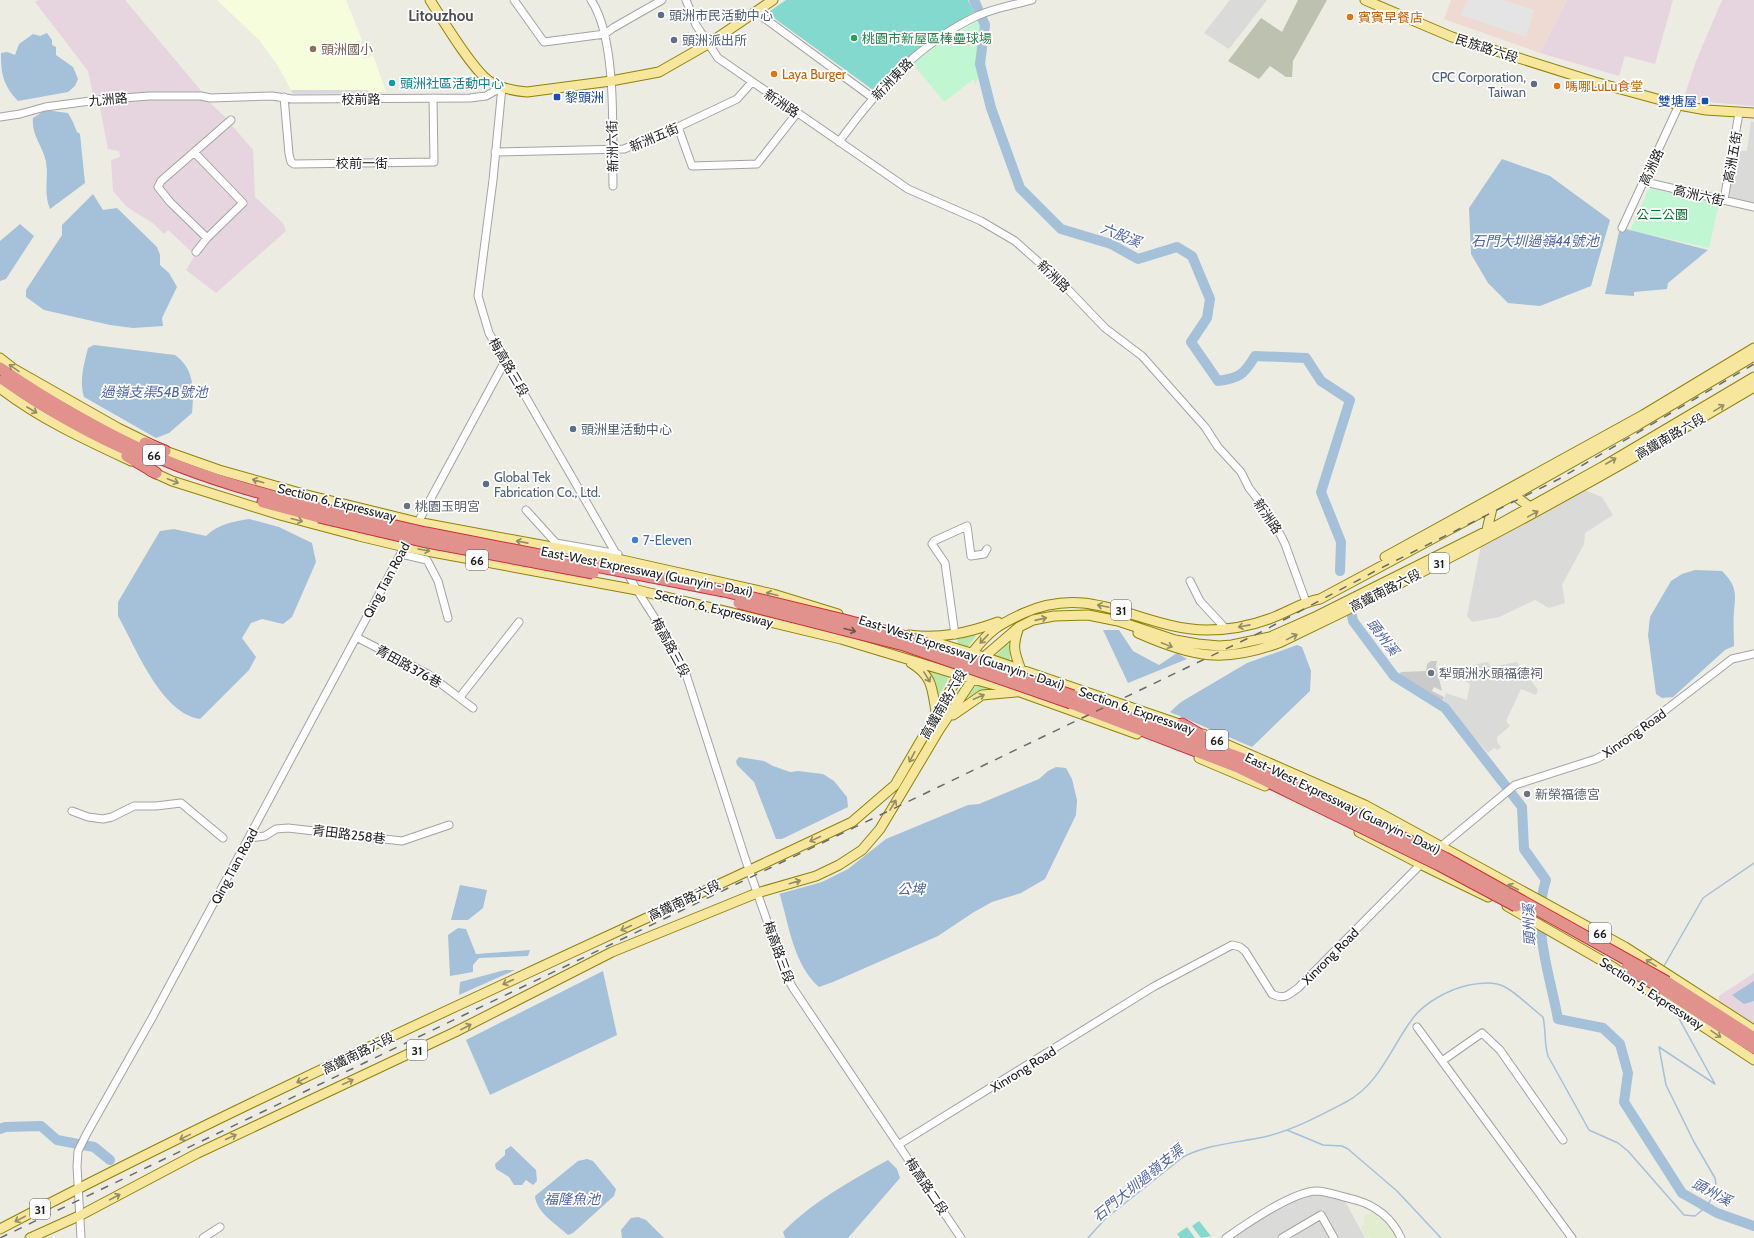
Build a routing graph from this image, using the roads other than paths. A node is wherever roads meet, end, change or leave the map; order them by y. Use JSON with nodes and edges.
{"nodes":[{"id":1,"x":514,"y":0,"type":"edge"},
{"id":2,"x":591,"y":0,"type":"edge"},
{"id":3,"x":662,"y":0,"type":"edge"},
{"id":4,"x":686,"y":0,"type":"edge"},
{"id":5,"x":773,"y":0,"type":"edge"},
{"id":6,"x":1032,"y":0,"type":"edge"},
{"id":7,"x":1365,"y":0,"type":"edge"},
{"id":8,"x":432,"y":1,"type":"edge"},
{"id":9,"x":756,"y":12,"type":"junction"},
{"id":10,"x":605,"y":34,"type":"junction"},
{"id":11,"x":708,"y":44,"type":"junction"},
{"id":12,"x":611,"y":81,"type":"junction"},
{"id":13,"x":752,"y":82,"type":"junction"},
{"id":14,"x":502,"y":87,"type":"junction"},
{"id":15,"x":218,"y":97,"type":"joint"},
{"id":16,"x":284,"y":97,"type":"junction"},
{"id":17,"x":433,"y":98,"type":"junction"},
{"id":18,"x":873,"y":98,"type":"junction"},
{"id":19,"x":1679,"y":105,"type":"junction"},
{"id":20,"x":797,"y":113,"type":"junction"},
{"id":21,"x":1739,"y":113,"type":"junction"},
{"id":22,"x":1754,"y":113,"type":"edge"},
{"id":23,"x":0,"y":117,"type":"edge"},
{"id":24,"x":231,"y":120,"type":"dead end"},
{"id":25,"x":678,"y":127,"type":"junction"},
{"id":26,"x":839,"y":142,"type":"junction"},
{"id":27,"x":612,"y":150,"type":"junction"},
{"id":28,"x":194,"y":152,"type":"junction"},
{"id":29,"x":495,"y":152,"type":"junction"},
{"id":30,"x":1645,"y":182,"type":"junction"},
{"id":31,"x":613,"y":186,"type":"dead end"},
{"id":32,"x":1724,"y":200,"type":"junction"},
{"id":33,"x":1754,"y":207,"type":"edge"},
{"id":34,"x":1622,"y":228,"type":"dead end"},
{"id":35,"x":207,"y":238,"type":"junction"},
{"id":36,"x":196,"y":252,"type":"dead end"},
{"id":37,"x":1754,"y":354,"type":"edge"},
{"id":38,"x":0,"y":358,"type":"edge"},
{"id":39,"x":505,"y":361,"type":"junction"},
{"id":40,"x":0,"y":368,"type":"edge"},
{"id":41,"x":0,"y":377,"type":"edge"},
{"id":42,"x":1754,"y":377,"type":"edge"},
{"id":43,"x":1754,"y":387,"type":"edge"},
{"id":44,"x":0,"y":388,"type":"edge"},
{"id":45,"x":74,"y":418,"type":"junction"},
{"id":46,"x":165,"y":451,"type":"junction"},
{"id":47,"x":156,"y":473,"type":"junction"},
{"id":48,"x":1511,"y":493,"type":"junction"},
{"id":49,"x":1493,"y":503,"type":"junction"},
{"id":50,"x":1530,"y":507,"type":"junction"},
{"id":51,"x":526,"y":510,"type":"dead end"},
{"id":52,"x":417,"y":522,"type":"junction"},
{"id":53,"x":1457,"y":526,"type":"junction"},
{"id":54,"x":1486,"y":531,"type":"junction"},
{"id":55,"x":1468,"y":540,"type":"junction"},
{"id":56,"x":1483,"y":541,"type":"junction"},
{"id":57,"x":987,"y":549,"type":"dead end"},
{"id":58,"x":403,"y":550,"type":"junction"},
{"id":59,"x":620,"y":557,"type":"junction"},
{"id":60,"x":1190,"y":581,"type":"dead end"},
{"id":61,"x":638,"y":590,"type":"junction"},
{"id":62,"x":1309,"y":601,"type":"junction"},
{"id":63,"x":1029,"y":611,"type":"junction"},
{"id":64,"x":448,"y":618,"type":"dead end"},
{"id":65,"x":1106,"y":618,"type":"junction"},
{"id":66,"x":519,"y":622,"type":"dead end"},
{"id":67,"x":1019,"y":628,"type":"junction"},
{"id":68,"x":1226,"y":629,"type":"junction"},
{"id":69,"x":909,"y":635,"type":"junction"},
{"id":70,"x":954,"y":635,"type":"junction"},
{"id":71,"x":356,"y":637,"type":"junction"},
{"id":72,"x":972,"y":653,"type":"junction"},
{"id":73,"x":1754,"y":654,"type":"edge"},
{"id":74,"x":898,"y":655,"type":"junction"},
{"id":75,"x":984,"y":657,"type":"junction"},
{"id":76,"x":1021,"y":670,"type":"junction"},
{"id":77,"x":960,"y":675,"type":"junction"},
{"id":78,"x":973,"y":680,"type":"junction"},
{"id":79,"x":1020,"y":692,"type":"junction"},
{"id":80,"x":460,"y":697,"type":"junction"},
{"id":81,"x":473,"y":708,"type":"dead end"},
{"id":82,"x":936,"y":712,"type":"junction"},
{"id":83,"x":1182,"y":724,"type":"junction"},
{"id":84,"x":938,"y":730,"type":"junction"},
{"id":85,"x":1170,"y":746,"type":"junction"},
{"id":86,"x":1239,"y":763,"type":"junction"},
{"id":87,"x":1300,"y":793,"type":"junction"},
{"id":88,"x":72,"y":811,"type":"dead end"},
{"id":89,"x":449,"y":825,"type":"dead end"},
{"id":90,"x":223,"y":838,"type":"dead end"},
{"id":91,"x":249,"y":838,"type":"junction"},
{"id":92,"x":1440,"y":847,"type":"junction"},
{"id":93,"x":1420,"y":864,"type":"junction"},
{"id":94,"x":750,"y":870,"type":"junction"},
{"id":95,"x":757,"y":893,"type":"junction"},
{"id":96,"x":1417,"y":1027,"type":"dead end"},
{"id":97,"x":1754,"y":1030,"type":"edge"},
{"id":98,"x":1754,"y":1038,"type":"edge"},
{"id":99,"x":1754,"y":1048,"type":"edge"},
{"id":100,"x":1442,"y":1060,"type":"junction"},
{"id":101,"x":1754,"y":1060,"type":"edge"},
{"id":102,"x":892,"y":1135,"type":"joint"},
{"id":103,"x":1562,"y":1140,"type":"dead end"},
{"id":104,"x":898,"y":1145,"type":"junction"},
{"id":105,"x":79,"y":1188,"type":"junction"},
{"id":106,"x":81,"y":1215,"type":"junction"},
{"id":107,"x":220,"y":1227,"type":"dead end"},
{"id":108,"x":0,"y":1230,"type":"edge"},
{"id":109,"x":30,"y":1238,"type":"edge"},
{"id":110,"x":81,"y":1238,"type":"edge"},
{"id":111,"x":203,"y":1238,"type":"edge"},
{"id":112,"x":961,"y":1238,"type":"edge"},
{"id":113,"x":1226,"y":1238,"type":"edge"},
{"id":114,"x":1282,"y":1238,"type":"edge"},
{"id":115,"x":1334,"y":1238,"type":"edge"},
{"id":116,"x":1401,"y":1238,"type":"edge"},
{"id":117,"x":1572,"y":1238,"type":"edge"}],
"edges":[{"from":1,"to":10,"type":"street"},
{"from":2,"to":10,"type":"street","name":"新洲六街"},
{"from":3,"to":10,"type":"street"},
{"from":4,"to":11,"type":"street","name":"新洲路"},
{"from":5,"to":9,"type":"main road"},
{"from":6,"to":18,"type":"street","name":"新洲東路"},
{"from":7,"to":19,"type":"main road","name":"民族路六段"},
{"from":8,"to":14,"type":"main road"},
{"from":9,"to":11,"type":"main road"},
{"from":9,"to":18,"type":"street"},
{"from":10,"to":12,"type":"street","name":"新洲六街"},
{"from":11,"to":12,"type":"main road"},
{"from":11,"to":13,"type":"street","name":"新洲路"},
{"from":12,"to":14,"type":"main road"},
{"from":12,"to":27,"type":"street","name":"新洲六街"},
{"from":13,"to":20,"type":"street","name":"新洲路"},
{"from":13,"to":25,"type":"street","name":"新洲五街"},
{"from":14,"to":17,"type":"street","name":"校前路"},
{"from":14,"to":29,"type":"street","name":"梅高路三段"},
{"from":15,"to":16,"type":"street","name":"校前路"},
{"from":15,"to":23,"type":"street","name":"九洲路"},
{"from":16,"to":17,"type":"street","name":"校前路"},
{"from":16,"to":17,"type":"street","name":"校前一街"},
{"from":18,"to":26,"type":"street","name":"新洲東路"},
{"from":19,"to":21,"type":"main road","name":"民族路六段"},
{"from":19,"to":30,"type":"street","name":"高洲路"},
{"from":20,"to":25,"type":"street"},
{"from":20,"to":26,"type":"street","name":"新洲路"},
{"from":21,"to":22,"type":"main road","name":"民族路六段"},
{"from":21,"to":32,"type":"street","name":"高洲五街"},
{"from":24,"to":28,"type":"street"},
{"from":25,"to":27,"type":"street","name":"新洲五街"},
{"from":26,"to":62,"type":"street","name":"新洲路"},
{"from":27,"to":29,"type":"street","name":"新洲五街"},
{"from":27,"to":31,"type":"street","name":"新洲六街"},
{"from":28,"to":35,"type":"street"},
{"from":28,"to":35,"type":"street"},
{"from":29,"to":39,"type":"street","name":"梅高路三段"},
{"from":30,"to":32,"type":"street","name":"高洲六街"},
{"from":30,"to":34,"type":"street","name":"高洲路"},
{"from":32,"to":33,"type":"street","name":"高洲六街"},
{"from":35,"to":36,"type":"street"},
{"from":37,"to":48,"type":"main road","name":"高鐵南路六段","number":"31"},
{"from":46,"to":38,"type":"main road","name":"Section 6, Expressway","number":"66","one_way":true},
{"from":39,"to":52,"type":"street","name":"Qing Tian Road"},
{"from":39,"to":59,"type":"street","name":"梅高路三段"},
{"from":40,"to":45,"type":"highway","name":"East-West Expressway (Guanyin - Daxi)","number":"66"},
{"from":41,"to":45,"type":"highway","name":"East-West Expressway (Guanyin - Daxi)","number":"66"},
{"from":50,"to":42,"type":"main road","name":"高鐵南路六段","number":"31","one_way":true},
{"from":56,"to":43,"type":"main road","name":"高鐵南路六段","number":"31","one_way":true},
{"from":44,"to":47,"type":"main road","name":"Section 6, Expressway","number":"66","one_way":true},
{"from":45,"to":46,"type":"highway"},
{"from":45,"to":47,"type":"highway"},
{"from":45,"to":86,"type":"highway","name":"East-West Expressway (Guanyin - Daxi)","number":"66","bridge":true},
{"from":52,"to":46,"type":"main road","name":"Section 6, Expressway","number":"66","one_way":true},
{"from":47,"to":58,"type":"main road","name":"Section 6, Expressway","number":"66","one_way":true},
{"from":48,"to":49,"type":"main road","name":"高鐵南路六段","number":"31"},
{"from":48,"to":50,"type":"main road"},
{"from":49,"to":53,"type":"main road","name":"高鐵南路六段","number":"31"},
{"from":49,"to":54,"type":"main road"},
{"from":49,"to":62,"type":"main road","name":"高鐵南路六段","number":"31"},
{"from":50,"to":54,"type":"main road","name":"高鐵南路六段","number":"31"},
{"from":51,"to":59,"type":"street"},
{"from":52,"to":58,"type":"street","name":"Qing Tian Road"},
{"from":59,"to":52,"type":"main road","name":"Section 6, Expressway","number":"66","one_way":true},
{"from":53,"to":55,"type":"main road"},
{"from":53,"to":62,"type":"main road","name":"高鐵南路六段","number":"31"},
{"from":54,"to":55,"type":"main road","name":"高鐵南路六段","number":"31"},
{"from":54,"to":56,"type":"main road"},
{"from":55,"to":65,"type":"main road","name":"高鐵南路六段","number":"31"},
{"from":65,"to":56,"type":"main road","name":"高鐵南路六段","number":"31","one_way":true},
{"from":57,"to":70,"type":"street"},
{"from":58,"to":61,"type":"main road","name":"Section 6, Expressway","number":"66","one_way":true},
{"from":58,"to":64,"type":"street"},
{"from":58,"to":71,"type":"street","name":"Qing Tian Road"},
{"from":59,"to":61,"type":"street","name":"梅高路三段"},
{"from":69,"to":59,"type":"main road","name":"Section 6, Expressway","number":"66","one_way":true},
{"from":60,"to":68,"type":"street"},
{"from":61,"to":74,"type":"main road","name":"Section 6, Expressway","number":"66"},
{"from":61,"to":94,"type":"street","name":"梅高路三段"},
{"from":62,"to":68,"type":"main road","name":"高鐵南路六段","number":"31","one_way":true},
{"from":68,"to":63,"type":"main road","name":"高鐵南路六段","number":"31","one_way":true},
{"from":63,"to":70,"type":"main road","number":"31"},
{"from":63,"to":72,"type":"main road","name":"高鐵南路六段","number":"31","one_way":true},
{"from":67,"to":65,"type":"main road","name":"高鐵南路六段","number":"31","one_way":true},
{"from":66,"to":80,"type":"street"},
{"from":67,"to":75,"type":"main road","name":"高鐵南路六段","number":"31"},
{"from":67,"to":76,"type":"main road"},
{"from":69,"to":70,"type":"main road","number":"31"},
{"from":69,"to":72,"type":"main road","name":"Section 6, Expressway","number":"66"},
{"from":71,"to":80,"type":"street","name":"青田路376巷"},
{"from":71,"to":91,"type":"street","name":"Qing Tian Road"},
{"from":72,"to":75,"type":"main road","name":"Section 6, Expressway","number":"66"},
{"from":72,"to":77,"type":"main road","name":"高鐵南路六段","number":"31"},
{"from":73,"to":92,"type":"street","name":"Xinrong Road"},
{"from":74,"to":77,"type":"main road","name":"Section 6, Expressway","number":"66"},
{"from":74,"to":82,"type":"main road","one_way":true},
{"from":75,"to":76,"type":"main road","name":"Section 6, Expressway","number":"66"},
{"from":75,"to":78,"type":"main road","name":"高鐵南路六段","number":"31"},
{"from":76,"to":83,"type":"main road","name":"Section 6, Expressway","number":"66"},
{"from":77,"to":78,"type":"main road","name":"Section 6, Expressway","number":"66"},
{"from":77,"to":82,"type":"main road","name":"高鐵南路六段","number":"31"},
{"from":78,"to":79,"type":"main road","name":"Section 6, Expressway","number":"66"},
{"from":78,"to":84,"type":"main road","name":"高鐵南路六段","number":"31"},
{"from":84,"to":79,"type":"main road","one_way":true},
{"from":79,"to":85,"type":"main road","name":"Section 6, Expressway","number":"66"},
{"from":80,"to":81,"type":"street","name":"青田路376巷"},
{"from":82,"to":94,"type":"main road","name":"高鐵南路六段","number":"31","one_way":true},
{"from":83,"to":86,"type":"highway"},
{"from":83,"to":92,"type":"main road","name":"Section 6, Expressway","number":"66"},
{"from":95,"to":84,"type":"main road","name":"高鐵南路六段","number":"31","one_way":true},
{"from":85,"to":86,"type":"highway"},
{"from":85,"to":93,"type":"main road","name":"Section 6, Expressway","number":"66"},
{"from":86,"to":87,"type":"highway","name":"East-West Expressway (Guanyin - Daxi)","number":"66"},
{"from":87,"to":98,"type":"highway","name":"East-West Expressway (Guanyin - Daxi)","number":"66","bridge":true},
{"from":87,"to":99,"type":"highway","name":"East-West Expressway (Guanyin - Daxi)","number":"66","bridge":true},
{"from":88,"to":90,"type":"street"},
{"from":89,"to":91,"type":"street","name":"青田路258巷"},
{"from":91,"to":105,"type":"street","name":"Qing Tian Road"},
{"from":92,"to":93,"type":"street","name":"Xinrong Road"},
{"from":97,"to":92,"type":"main road","name":"Section 5, Expressway","number":"66","one_way":true},
{"from":93,"to":101,"type":"main road","name":"Section 5, Expressway","number":"66","one_way":true},
{"from":93,"to":104,"type":"street","name":"Xinrong Road"},
{"from":94,"to":95,"type":"street","name":"梅高路三段"},
{"from":94,"to":105,"type":"main road","name":"高鐵南路六段","number":"31","one_way":true},
{"from":95,"to":102,"type":"street","name":"梅高路三段"},
{"from":106,"to":95,"type":"main road","name":"高鐵南路六段","number":"31","one_way":true},
{"from":96,"to":100,"type":"street"},
{"from":100,"to":103,"type":"street"},
{"from":100,"to":117,"type":"street"},
{"from":102,"to":104,"type":"street","name":"梅高路二段"},
{"from":104,"to":112,"type":"street","name":"梅高路二段"},
{"from":105,"to":106,"type":"street","name":"Qing Tian Road"},
{"from":105,"to":108,"type":"main road","name":"高鐵南路六段","number":"31","one_way":true},
{"from":106,"to":109,"type":"main road","name":"高鐵南路六段","number":"31"},
{"from":106,"to":110,"type":"street","name":"Qing Tian Road"},
{"from":107,"to":111,"type":"street"},
{"from":113,"to":116,"type":"street"},
{"from":114,"to":115,"type":"street"}]}
